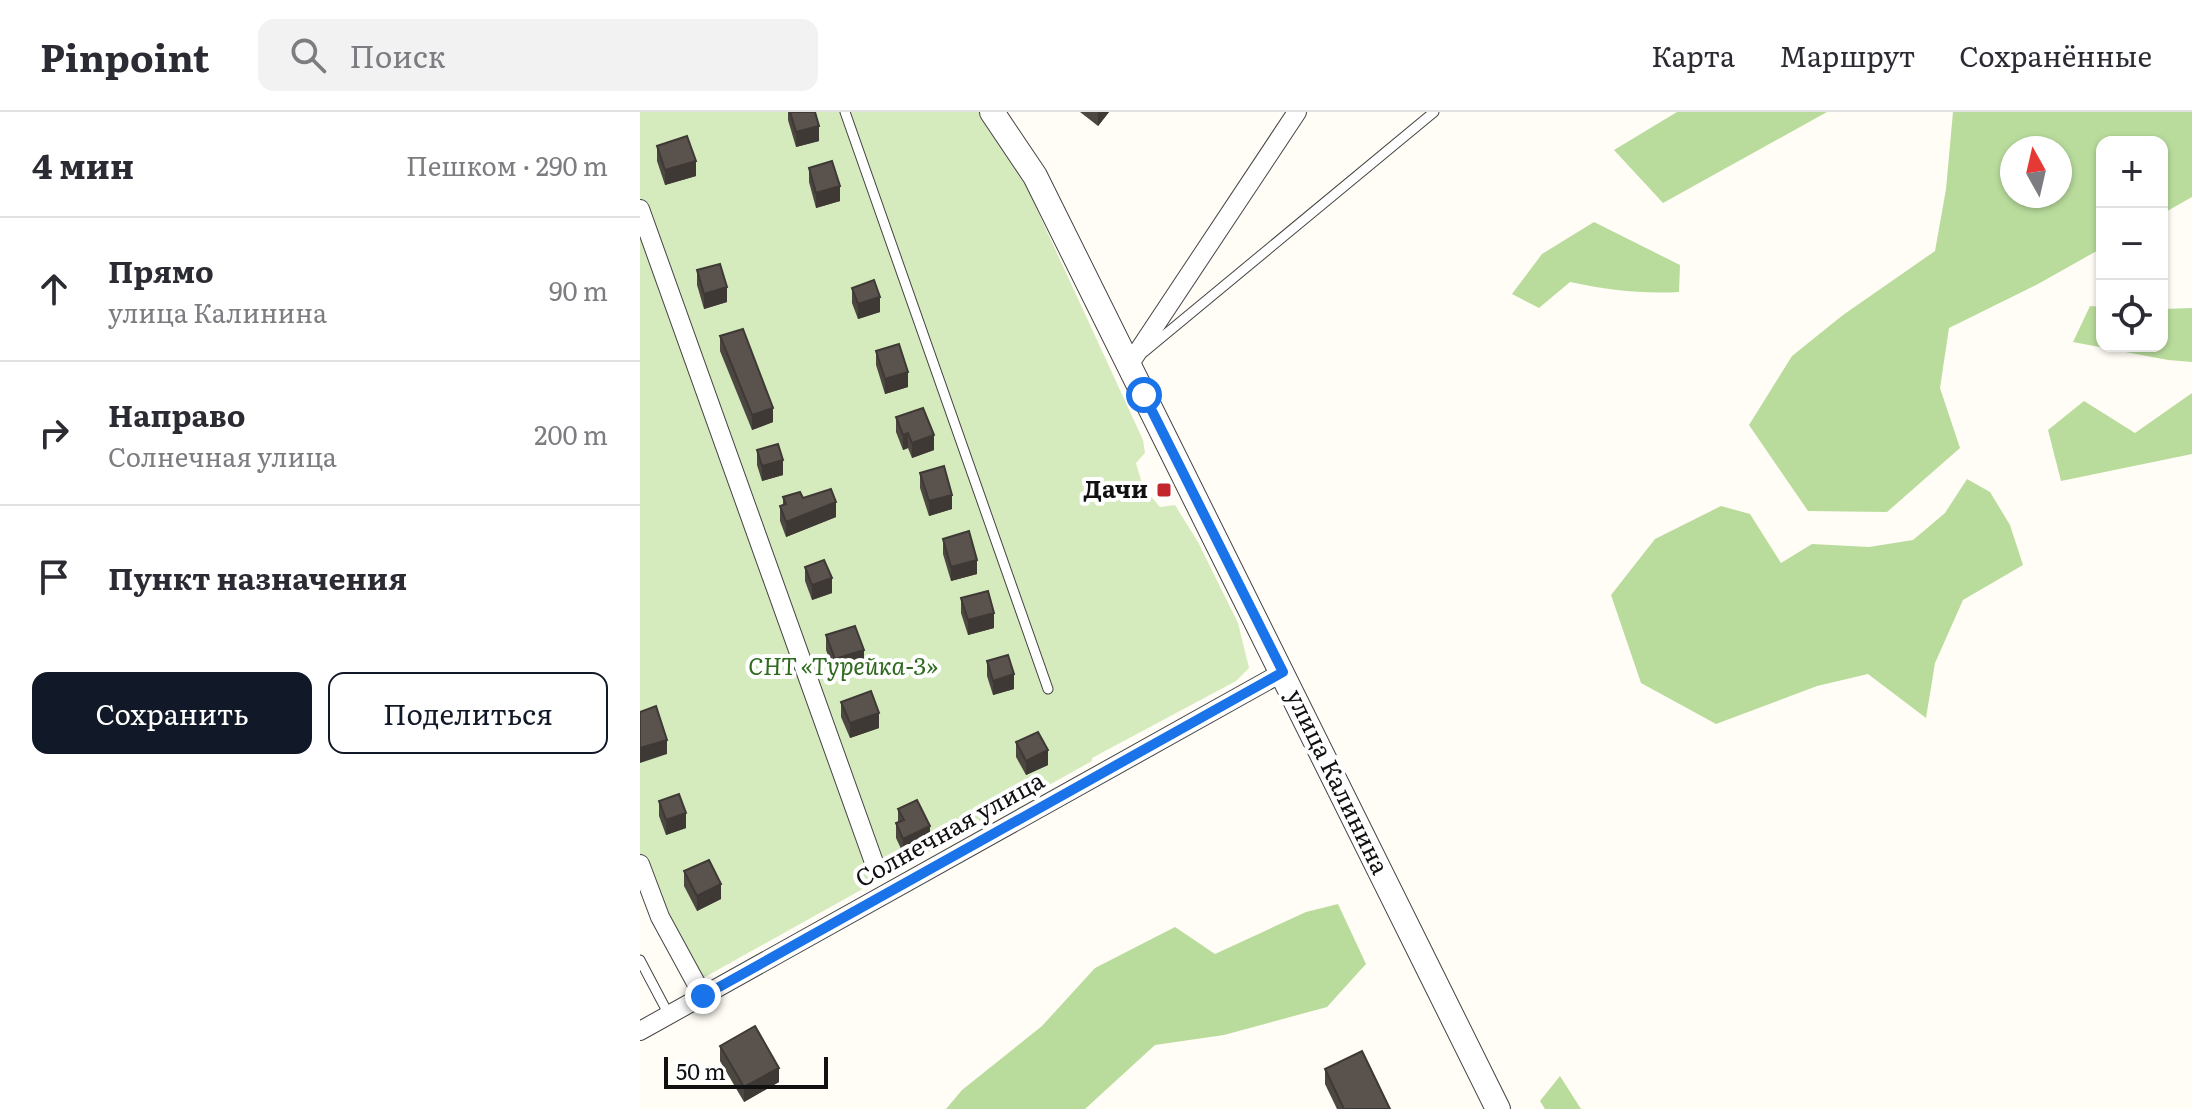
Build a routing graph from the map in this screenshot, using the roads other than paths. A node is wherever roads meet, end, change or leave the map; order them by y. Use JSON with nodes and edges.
{"nodes":[{"id":1,"x":845,"y":112,"type":"edge"},
{"id":2,"x":1297,"y":112,"type":"edge"},
{"id":3,"x":1434,"y":112,"type":"edge"},
{"id":4,"x":994,"y":114,"type":"edge"},
{"id":5,"x":640,"y":209,"type":"edge"},
{"id":6,"x":1129,"y":365,"type":"junction"},
{"id":7,"x":1283,"y":672,"type":"junction"},
{"id":8,"x":1048,"y":689,"type":"dead end"},
{"id":9,"x":640,"y":864,"type":"edge"},
{"id":10,"x":876,"y":868,"type":"dead end"},
{"id":11,"x":640,"y":960,"type":"edge"},
{"id":12,"x":703,"y":996,"type":"junction"},
{"id":13,"x":669,"y":1015,"type":"junction"},
{"id":14,"x":640,"y":1031,"type":"edge"},
{"id":15,"x":1498,"y":1109,"type":"edge"}],
"edges":[{"from":1,"to":8,"type":"lane"},
{"from":2,"to":6,"type":"street"},
{"from":3,"to":6,"type":"lane"},
{"from":4,"to":6,"type":"street","name":"улица Калинина"},
{"from":5,"to":10,"type":"street"},
{"from":6,"to":7,"type":"street","name":"улица Калинина"},
{"from":7,"to":12,"type":"street","name":"Солнечная улица"},
{"from":7,"to":15,"type":"street","name":"улица Калинина"},
{"from":9,"to":12,"type":"street"},
{"from":11,"to":13,"type":"lane"},
{"from":12,"to":13,"type":"street","name":"Солнечная улица"},
{"from":13,"to":14,"type":"street","name":"Солнечная улица"}]}
